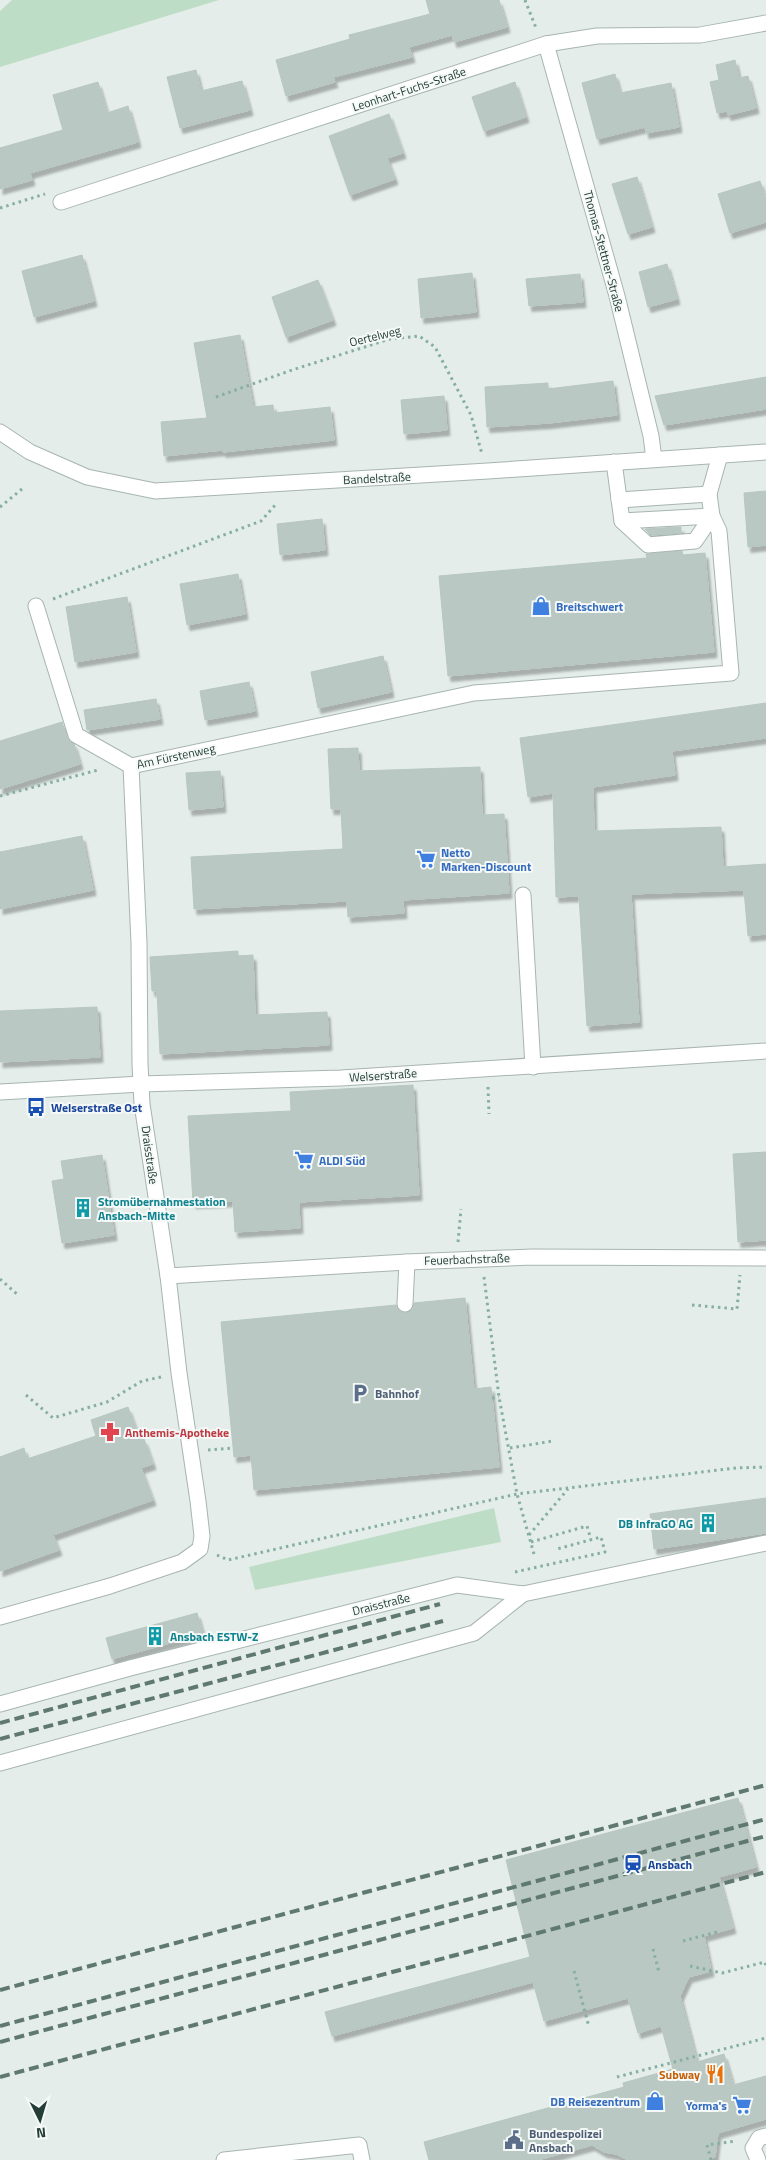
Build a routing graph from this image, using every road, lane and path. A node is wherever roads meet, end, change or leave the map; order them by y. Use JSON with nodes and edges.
{"nodes":[{"id":1,"x":525,"y":0,"type":"edge"},
{"id":2,"x":766,"y":23,"type":"edge"},
{"id":3,"x":544,"y":45,"type":"junction"},
{"id":4,"x":61,"y":202,"type":"joint"},
{"id":5,"x":0,"y":208,"type":"edge"},
{"id":6,"x":216,"y":397,"type":"dead end"},
{"id":7,"x":0,"y":432,"type":"edge"},
{"id":8,"x":766,"y":452,"type":"edge"},
{"id":9,"x":720,"y":456,"type":"junction"},
{"id":10,"x":654,"y":459,"type":"junction"},
{"id":11,"x":614,"y":462,"type":"junction"},
{"id":12,"x":488,"y":471,"type":"junction"},
{"id":13,"x":294,"y":483,"type":"junction"},
{"id":14,"x":22,"y":489,"type":"dead end"},
{"id":15,"x":710,"y":494,"type":"junction"},
{"id":16,"x":619,"y":500,"type":"junction"},
{"id":17,"x":0,"y":507,"type":"edge"},
{"id":18,"x":712,"y":516,"type":"junction"},
{"id":19,"x":622,"y":521,"type":"junction"},
{"id":20,"x":36,"y":606,"type":"joint"},
{"id":21,"x":131,"y":766,"type":"junction"},
{"id":22,"x":86,"y":772,"type":"dead end"},
{"id":23,"x":0,"y":796,"type":"edge"},
{"id":24,"x":523,"y":894,"type":"dead end"},
{"id":25,"x":766,"y":1051,"type":"edge"},
{"id":26,"x":533,"y":1067,"type":"junction"},
{"id":27,"x":487,"y":1068,"type":"junction"},
{"id":28,"x":141,"y":1084,"type":"junction"},
{"id":29,"x":0,"y":1092,"type":"edge"},
{"id":30,"x":489,"y":1114,"type":"dead end"},
{"id":31,"x":461,"y":1209,"type":"dead end"},
{"id":32,"x":741,"y":1258,"type":"junction"},
{"id":33,"x":766,"y":1258,"type":"edge"},
{"id":34,"x":482,"y":1259,"type":"junction"},
{"id":35,"x":457,"y":1260,"type":"junction"},
{"id":36,"x":407,"y":1262,"type":"junction"},
{"id":37,"x":168,"y":1276,"type":"junction"},
{"id":38,"x":0,"y":1280,"type":"edge"},
{"id":39,"x":18,"y":1295,"type":"dead end"},
{"id":40,"x":405,"y":1304,"type":"dead end"},
{"id":41,"x":692,"y":1305,"type":"dead end"},
{"id":42,"x":179,"y":1373,"type":"junction"},
{"id":43,"x":26,"y":1395,"type":"dead end"},
{"id":44,"x":499,"y":1397,"type":"junction"},
{"id":45,"x":492,"y":1398,"type":"dead end"},
{"id":46,"x":553,"y":1441,"type":"dead end"},
{"id":47,"x":510,"y":1448,"type":"junction"},
{"id":48,"x":766,"y":1468,"type":"edge"},
{"id":49,"x":568,"y":1488,"type":"junction"},
{"id":50,"x":517,"y":1494,"type":"junction"},
{"id":51,"x":529,"y":1535,"type":"junction"},
{"id":52,"x":591,"y":1540,"type":"junction"},
{"id":53,"x":531,"y":1542,"type":"junction"},
{"id":54,"x":766,"y":1543,"type":"edge"},
{"id":55,"x":200,"y":1549,"type":"junction"},
{"id":56,"x":557,"y":1549,"type":"dead end"},
{"id":57,"x":534,"y":1554,"type":"dead end"},
{"id":58,"x":512,"y":1573,"type":"dead end"},
{"id":59,"x":523,"y":1594,"type":"junction"},
{"id":60,"x":0,"y":1617,"type":"edge"},
{"id":61,"x":0,"y":1704,"type":"edge"},
{"id":62,"x":0,"y":1763,"type":"edge"},
{"id":63,"x":717,"y":1932,"type":"dead end"},
{"id":64,"x":683,"y":1941,"type":"dead end"},
{"id":65,"x":653,"y":1949,"type":"dead end"},
{"id":66,"x":690,"y":1966,"type":"dead end"},
{"id":67,"x":766,"y":1966,"type":"edge"},
{"id":68,"x":574,"y":1971,"type":"dead end"},
{"id":69,"x":659,"y":1972,"type":"dead end"},
{"id":70,"x":589,"y":2027,"type":"dead end"},
{"id":71,"x":766,"y":2038,"type":"edge"},
{"id":72,"x":616,"y":2077,"type":"dead end"},
{"id":73,"x":766,"y":2136,"type":"edge"},
{"id":74,"x":707,"y":2145,"type":"dead end"},
{"id":75,"x":224,"y":2160,"type":"edge"},
{"id":76,"x":362,"y":2160,"type":"edge"},
{"id":77,"x":711,"y":2160,"type":"edge"},
{"id":78,"x":758,"y":2160,"type":"edge"}],
"edges":[{"from":1,"to":3,"type":"path"},
{"from":2,"to":3,"type":"street","name":"Leonhart-Fuchs-Straße"},
{"from":3,"to":4,"type":"street","name":"Leonhart-Fuchs-Straße"},
{"from":3,"to":10,"type":"street","name":"Thomas-Stettner-Straße"},
{"from":4,"to":5,"type":"path"},
{"from":6,"to":12,"type":"path","name":"Oertelweg"},
{"from":7,"to":13,"type":"street","name":"Bandelstraße"},
{"from":8,"to":9,"type":"street","name":"Bandelstraße"},
{"from":9,"to":10,"type":"street","name":"Bandelstraße"},
{"from":9,"to":15,"type":"street"},
{"from":10,"to":11,"type":"street","name":"Bandelstraße"},
{"from":11,"to":12,"type":"street","name":"Bandelstraße"},
{"from":11,"to":16,"type":"street"},
{"from":12,"to":13,"type":"street","name":"Bandelstraße"},
{"from":13,"to":20,"type":"path"},
{"from":14,"to":17,"type":"path"},
{"from":15,"to":16,"type":"street"},
{"from":15,"to":18,"type":"street"},
{"from":16,"to":19,"type":"street"},
{"from":18,"to":19,"type":"street"},
{"from":18,"to":19,"type":"street"},
{"from":18,"to":21,"type":"street","name":"Am Fürstenweg"},
{"from":20,"to":21,"type":"street"},
{"from":21,"to":28,"type":"street","name":"Am Fürstenweg"},
{"from":22,"to":23,"type":"path"},
{"from":24,"to":26,"type":"street"},
{"from":25,"to":26,"type":"street","name":"Welserstraße"},
{"from":26,"to":27,"type":"street","name":"Welserstraße"},
{"from":27,"to":28,"type":"street","name":"Welserstraße"},
{"from":27,"to":30,"type":"path"},
{"from":28,"to":29,"type":"street","name":"Welserstraße"},
{"from":28,"to":37,"type":"street","name":"Draisstraße"},
{"from":31,"to":35,"type":"path"},
{"from":32,"to":33,"type":"street","name":"Feuerbachstraße"},
{"from":32,"to":34,"type":"street","name":"Feuerbachstraße"},
{"from":32,"to":41,"type":"path"},
{"from":34,"to":35,"type":"street","name":"Feuerbachstraße"},
{"from":34,"to":44,"type":"path"},
{"from":35,"to":36,"type":"street","name":"Feuerbachstraße"},
{"from":36,"to":37,"type":"street","name":"Feuerbachstraße"},
{"from":36,"to":40,"type":"street"},
{"from":37,"to":42,"type":"street","name":"Draisstraße"},
{"from":38,"to":39,"type":"path"},
{"from":42,"to":43,"type":"path"},
{"from":42,"to":55,"type":"street","name":"Draisstraße"},
{"from":44,"to":45,"type":"path"},
{"from":44,"to":47,"type":"path"},
{"from":46,"to":47,"type":"path"},
{"from":47,"to":50,"type":"path"},
{"from":48,"to":49,"type":"path"},
{"from":49,"to":50,"type":"path"},
{"from":49,"to":51,"type":"path"},
{"from":50,"to":51,"type":"path"},
{"from":50,"to":55,"type":"path"},
{"from":51,"to":53,"type":"path"},
{"from":52,"to":53,"type":"path"},
{"from":52,"to":56,"type":"path"},
{"from":52,"to":58,"type":"path"},
{"from":53,"to":57,"type":"path"},
{"from":54,"to":59,"type":"street","name":"Draisstraße"},
{"from":55,"to":60,"type":"street"},
{"from":59,"to":61,"type":"street","name":"Draisstraße"},
{"from":59,"to":62,"type":"street"},
{"from":63,"to":64,"type":"path"},
{"from":65,"to":69,"type":"path"},
{"from":66,"to":67,"type":"path"},
{"from":68,"to":70,"type":"path"},
{"from":71,"to":72,"type":"path"},
{"from":73,"to":78,"type":"street"},
{"from":74,"to":77,"type":"path"},
{"from":75,"to":76,"type":"street"}]}
